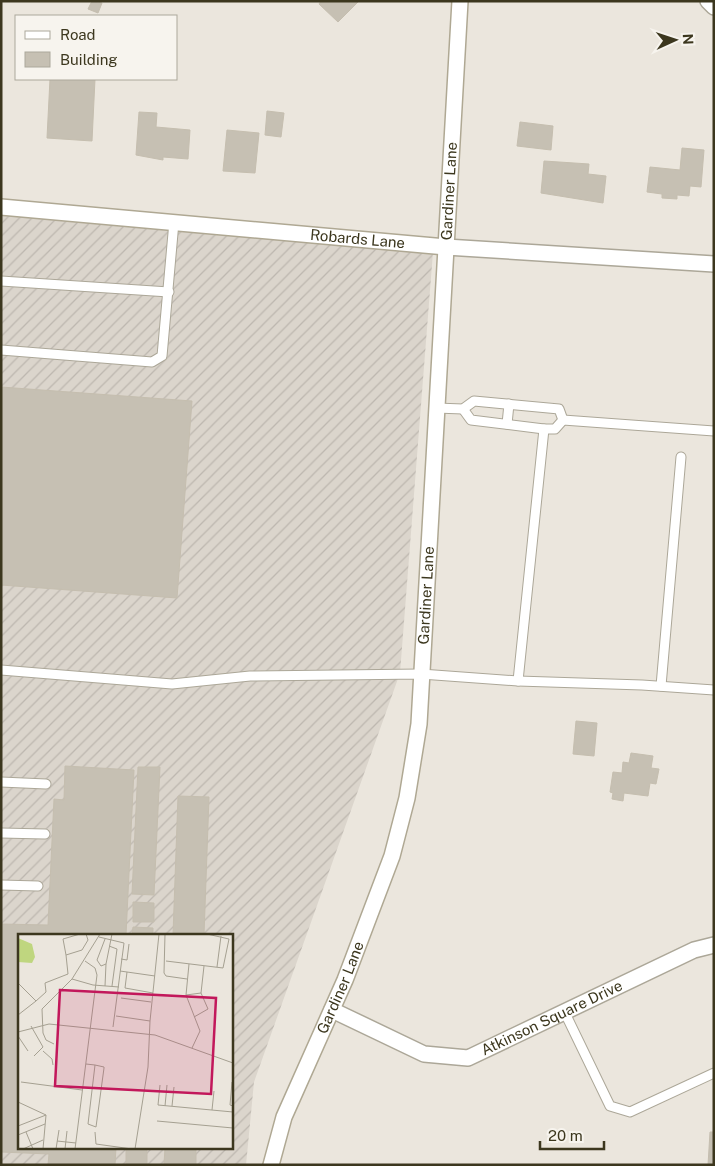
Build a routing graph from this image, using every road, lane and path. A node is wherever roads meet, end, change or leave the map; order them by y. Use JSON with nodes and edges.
{"nodes":[{"id":1,"x":460,"y":1,"type":"edge"},
{"id":2,"x":708,"y":1,"type":"edge"},
{"id":3,"x":714,"y":7,"type":"edge"},
{"id":4,"x":1,"y":207,"type":"edge"},
{"id":5,"x":174,"y":222,"type":"junction"},
{"id":6,"x":446,"y":247,"type":"junction"},
{"id":7,"x":714,"y":264,"type":"edge"},
{"id":8,"x":1,"y":281,"type":"edge"},
{"id":9,"x":169,"y":292,"type":"junction"},
{"id":10,"x":1,"y":350,"type":"edge"},
{"id":11,"x":509,"y":404,"type":"junction"},
{"id":12,"x":436,"y":408,"type":"junction"},
{"id":13,"x":463,"y":410,"type":"junction"},
{"id":14,"x":563,"y":420,"type":"junction"},
{"id":15,"x":507,"y":424,"type":"junction"},
{"id":16,"x":544,"y":429,"type":"junction"},
{"id":17,"x":714,"y":431,"type":"edge"},
{"id":18,"x":681,"y":457,"type":"dead end"},
{"id":19,"x":1,"y":670,"type":"edge"},
{"id":20,"x":422,"y":674,"type":"junction"},
{"id":21,"x":518,"y":681,"type":"junction"},
{"id":22,"x":661,"y":686,"type":"junction"},
{"id":23,"x":714,"y":690,"type":"edge"},
{"id":24,"x":1,"y":782,"type":"edge"},
{"id":25,"x":46,"y":784,"type":"dead end"},
{"id":26,"x":1,"y":833,"type":"edge"},
{"id":27,"x":45,"y":834,"type":"dead end"},
{"id":28,"x":1,"y":885,"type":"edge"},
{"id":29,"x":38,"y":886,"type":"dead end"},
{"id":30,"x":714,"y":945,"type":"edge"},
{"id":31,"x":332,"y":1010,"type":"junction"},
{"id":32,"x":565,"y":1013,"type":"junction"},
{"id":33,"x":714,"y":1073,"type":"edge"},
{"id":34,"x":271,"y":1165,"type":"edge"}],
"edges":[{"from":1,"to":6,"type":"street","name":"Gardiner Lane"},
{"from":2,"to":3,"type":"street"},
{"from":4,"to":5,"type":"street","name":"Robards Lane"},
{"from":5,"to":6,"type":"street","name":"Robards Lane"},
{"from":5,"to":9,"type":"lane"},
{"from":6,"to":7,"type":"street","name":"Robards Lane"},
{"from":6,"to":12,"type":"street","name":"Gardiner Lane"},
{"from":8,"to":9,"type":"lane"},
{"from":9,"to":10,"type":"lane"},
{"from":11,"to":13,"type":"lane"},
{"from":11,"to":14,"type":"lane"},
{"from":11,"to":15,"type":"lane"},
{"from":12,"to":13,"type":"lane"},
{"from":12,"to":20,"type":"street","name":"Gardiner Lane"},
{"from":13,"to":15,"type":"lane"},
{"from":14,"to":16,"type":"lane"},
{"from":14,"to":17,"type":"lane"},
{"from":15,"to":16,"type":"lane"},
{"from":16,"to":21,"type":"lane"},
{"from":18,"to":22,"type":"lane"},
{"from":19,"to":20,"type":"lane"},
{"from":20,"to":21,"type":"lane"},
{"from":20,"to":31,"type":"street","name":"Gardiner Lane"},
{"from":21,"to":22,"type":"lane"},
{"from":22,"to":23,"type":"lane"},
{"from":24,"to":25,"type":"lane"},
{"from":26,"to":27,"type":"lane"},
{"from":28,"to":29,"type":"lane"},
{"from":30,"to":32,"type":"street","name":"Atkinson Square Drive"},
{"from":31,"to":32,"type":"street","name":"Atkinson Square Drive"},
{"from":31,"to":34,"type":"street","name":"Gardiner Lane"},
{"from":32,"to":33,"type":"lane"}]}
